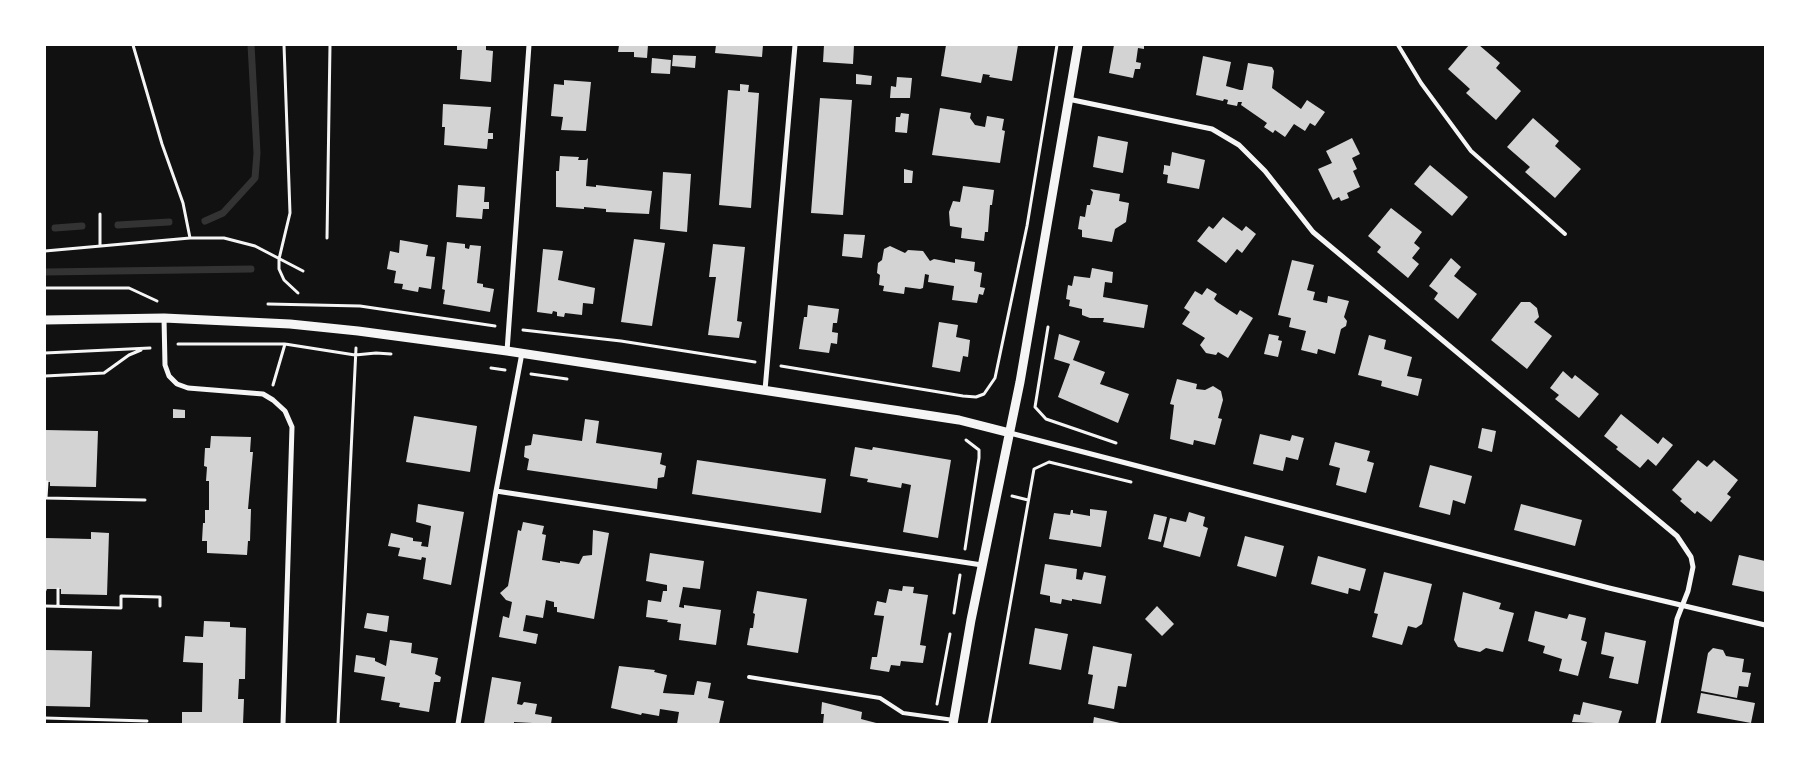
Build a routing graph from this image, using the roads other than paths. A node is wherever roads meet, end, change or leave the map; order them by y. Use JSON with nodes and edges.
{"nodes":[{"id":1,"x":529,"y":45,"type":"edge"},
{"id":2,"x":795,"y":45,"type":"edge"},
{"id":3,"x":1078,"y":45,"type":"edge"},
{"id":4,"x":1398,"y":45,"type":"edge"},
{"id":5,"x":1068,"y":99,"type":"junction"},
{"id":6,"x":1565,"y":234,"type":"dead end"},
{"id":7,"x":164,"y":318,"type":"junction"},
{"id":8,"x":45,"y":320,"type":"edge"},
{"id":9,"x":507,"y":351,"type":"junction"},
{"id":10,"x":522,"y":353,"type":"junction"},
{"id":11,"x":766,"y":390,"type":"junction"},
{"id":12,"x":1010,"y":433,"type":"junction"},
{"id":13,"x":496,"y":491,"type":"junction"},
{"id":14,"x":982,"y":565,"type":"junction"},
{"id":15,"x":1682,"y":606,"type":"junction"},
{"id":16,"x":1765,"y":625,"type":"edge"},
{"id":17,"x":749,"y":677,"type":"dead end"},
{"id":18,"x":953,"y":722,"type":"edge"},
{"id":19,"x":284,"y":724,"type":"edge"},
{"id":20,"x":458,"y":724,"type":"edge"},
{"id":21,"x":1658,"y":724,"type":"edge"}],
"edges":[{"from":1,"to":9,"type":"street"},
{"from":2,"to":11,"type":"street"},
{"from":3,"to":5,"type":"street"},
{"from":4,"to":6,"type":"lane"},
{"from":5,"to":12,"type":"street"},
{"from":5,"to":15,"type":"street"},
{"from":7,"to":8,"type":"street"},
{"from":7,"to":9,"type":"street"},
{"from":7,"to":19,"type":"street"},
{"from":9,"to":10,"type":"street"},
{"from":10,"to":11,"type":"street"},
{"from":10,"to":13,"type":"street"},
{"from":11,"to":12,"type":"street"},
{"from":12,"to":14,"type":"street"},
{"from":12,"to":15,"type":"street"},
{"from":13,"to":14,"type":"street"},
{"from":13,"to":20,"type":"street"},
{"from":14,"to":18,"type":"street"},
{"from":15,"to":16,"type":"street"},
{"from":15,"to":21,"type":"street"},
{"from":17,"to":18,"type":"lane"}]}
